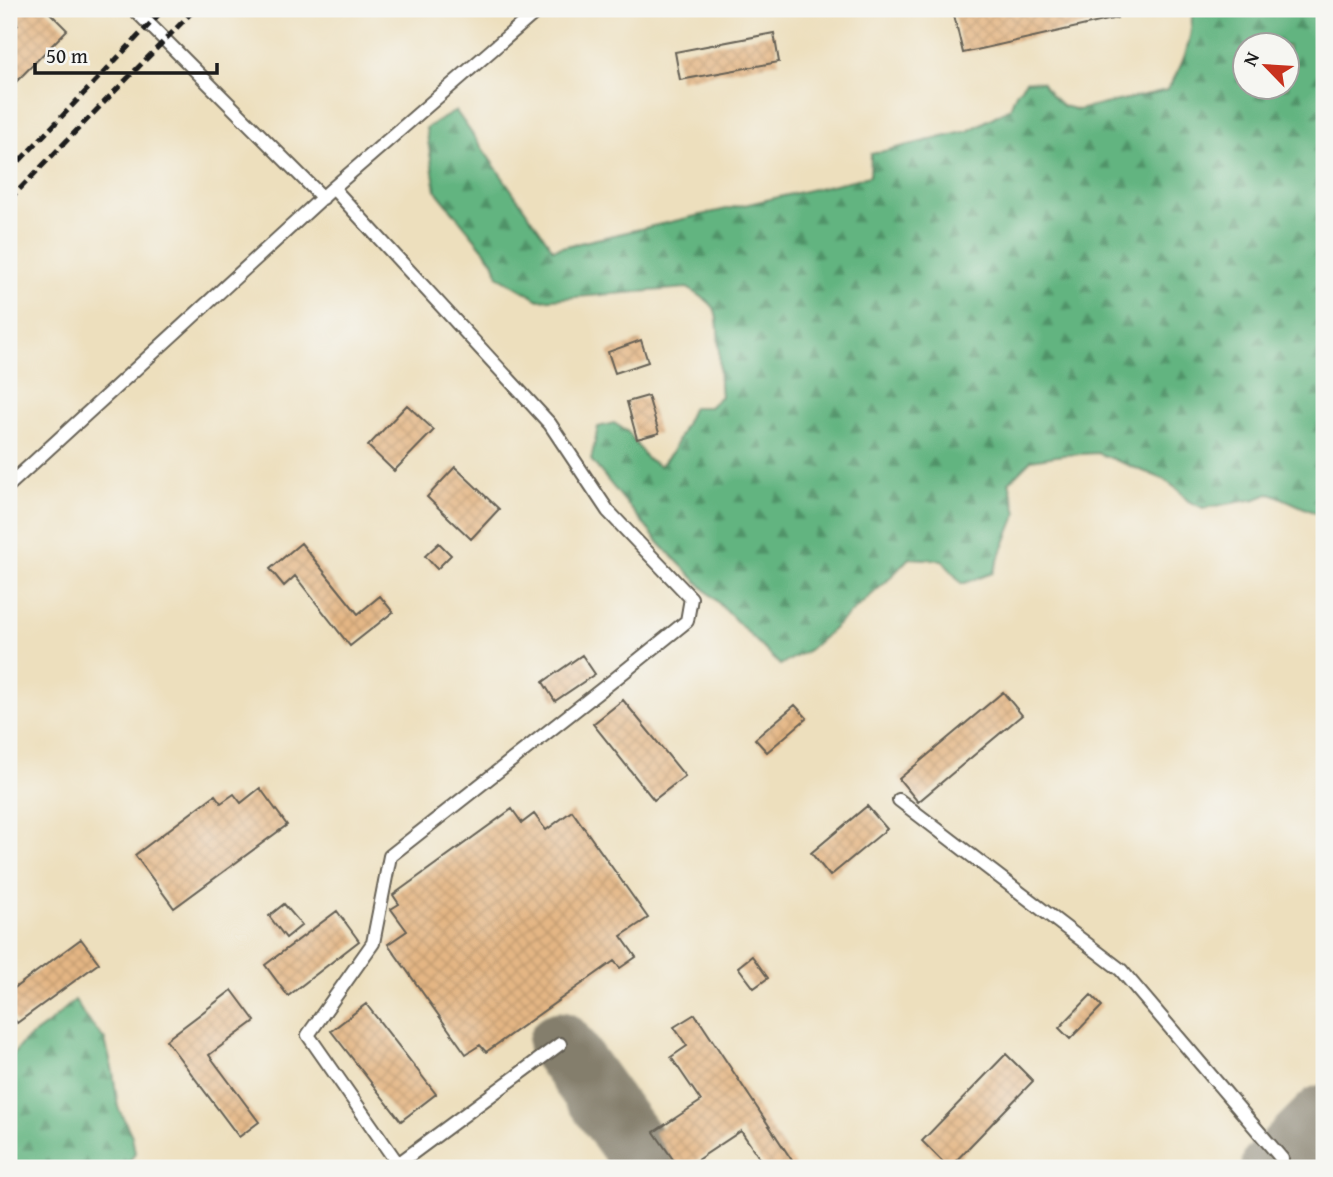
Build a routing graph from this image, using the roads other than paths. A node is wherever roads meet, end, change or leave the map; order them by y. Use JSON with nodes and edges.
{"nodes":[{"id":1,"x":134,"y":9,"type":"edge"},
{"id":2,"x":539,"y":9,"type":"edge"},
{"id":3,"x":333,"y":188,"type":"junction"},
{"id":4,"x":323,"y":198,"type":"junction"},
{"id":5,"x":9,"y":485,"type":"edge"},
{"id":6,"x":899,"y":800,"type":"dead end"},
{"id":7,"x":560,"y":1044,"type":"dead end"},
{"id":8,"x":1282,"y":1159,"type":"dead end"}],
"edges":[{"from":1,"to":4,"type":"lane"},
{"from":2,"to":3,"type":"lane"},
{"from":3,"to":4,"type":"lane"},
{"from":3,"to":7,"type":"lane"},
{"from":4,"to":5,"type":"lane"},
{"from":6,"to":8,"type":"lane"}]}
